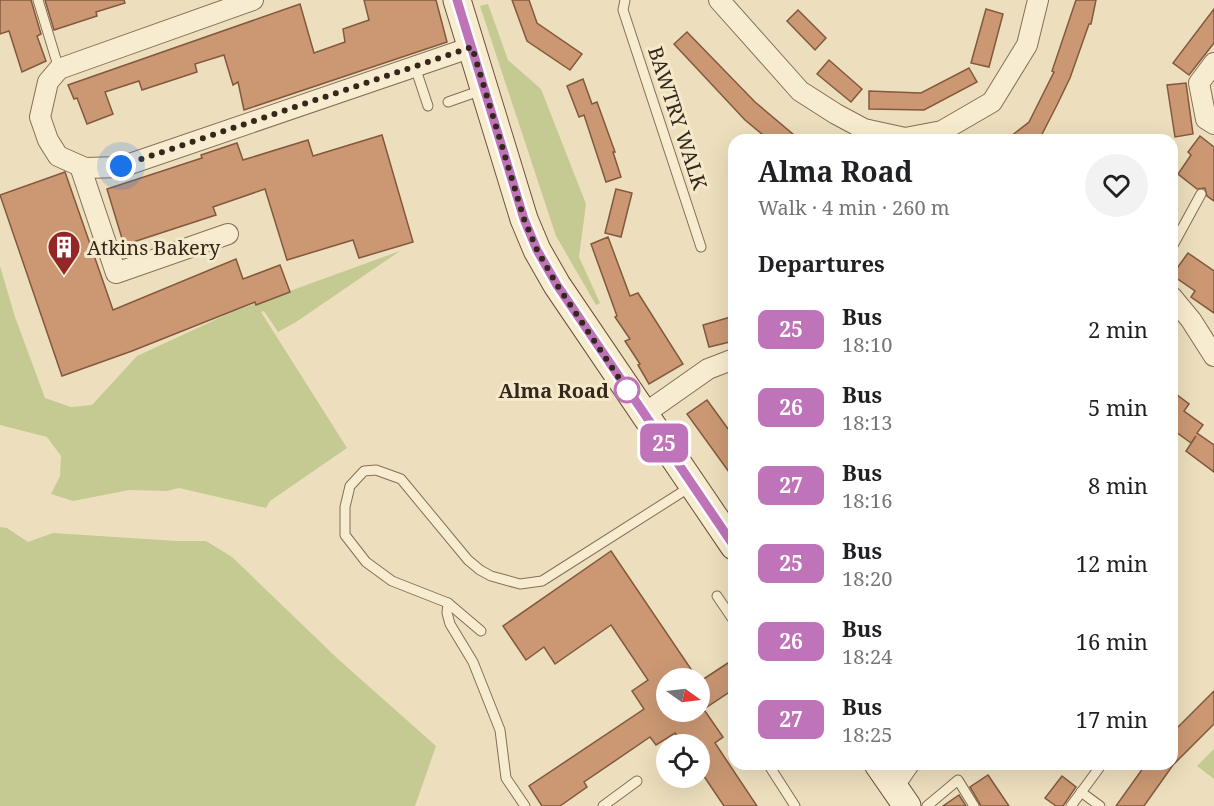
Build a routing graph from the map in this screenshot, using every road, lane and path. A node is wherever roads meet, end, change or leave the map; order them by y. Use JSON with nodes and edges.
{"nodes":[{"id":1,"x":38,"y":0,"type":"edge"},
{"id":2,"x":253,"y":0,"type":"edge"},
{"id":3,"x":457,"y":0,"type":"edge"},
{"id":4,"x":626,"y":0,"type":"edge"},
{"id":5,"x":719,"y":0,"type":"edge"},
{"id":6,"x":1038,"y":0,"type":"edge"},
{"id":7,"x":203,"y":8,"type":"edge"},
{"id":8,"x":472,"y":47,"type":"junction"},
{"id":9,"x":1214,"y":63,"type":"edge"},
{"id":10,"x":415,"y":66,"type":"junction"},
{"id":11,"x":59,"y":69,"type":"junction"},
{"id":12,"x":485,"y":89,"type":"junction"},
{"id":13,"x":448,"y":102,"type":"dead end"},
{"id":14,"x":428,"y":106,"type":"dead end"},
{"id":15,"x":1214,"y":124,"type":"edge"},
{"id":16,"x":887,"y":134,"type":"edge"},
{"id":17,"x":926,"y":134,"type":"edge"},
{"id":18,"x":80,"y":166,"type":"junction"},
{"id":19,"x":1201,"y":194,"type":"dead end"},
{"id":20,"x":228,"y":234,"type":"dead end"},
{"id":21,"x":1178,"y":236,"type":"edge"},
{"id":22,"x":701,"y":247,"type":"dead end"},
{"id":23,"x":1178,"y":304,"type":"edge"},
{"id":24,"x":1214,"y":356,"type":"edge"},
{"id":25,"x":728,"y":361,"type":"edge"},
{"id":26,"x":644,"y":414,"type":"junction"},
{"id":27,"x":692,"y":486,"type":"junction"},
{"id":28,"x":728,"y":537,"type":"edge"},
{"id":29,"x":717,"y":596,"type":"dead end"},
{"id":30,"x":447,"y":603,"type":"junction"},
{"id":31,"x":728,"y":612,"type":"edge"},
{"id":32,"x":481,"y":631,"type":"dead end"},
{"id":33,"x":772,"y":770,"type":"edge"},
{"id":34,"x":882,"y":770,"type":"edge"},
{"id":35,"x":907,"y":770,"type":"edge"},
{"id":36,"x":1098,"y":770,"type":"edge"},
{"id":37,"x":637,"y":781,"type":"dead end"},
{"id":38,"x":1081,"y":792,"type":"junction"},
{"id":39,"x":900,"y":796,"type":"edge"},
{"id":40,"x":525,"y":806,"type":"edge"},
{"id":41,"x":603,"y":806,"type":"edge"},
{"id":42,"x":795,"y":806,"type":"edge"},
{"id":43,"x":927,"y":806,"type":"edge"},
{"id":44,"x":974,"y":806,"type":"edge"},
{"id":45,"x":1071,"y":806,"type":"edge"},
{"id":46,"x":1100,"y":806,"type":"edge"}],
"edges":[{"from":1,"to":11,"type":"lane"},
{"from":2,"to":7,"type":"street"},
{"from":3,"to":8,"type":"main road"},
{"from":4,"to":22,"type":"lane","name":"BAWTRY WALK"},
{"from":5,"to":16,"type":"street"},
{"from":6,"to":17,"type":"street"},
{"from":7,"to":11,"type":"street"},
{"from":8,"to":10,"type":"street"},
{"from":8,"to":12,"type":"main road"},
{"from":9,"to":15,"type":"street"},
{"from":10,"to":14,"type":"lane"},
{"from":10,"to":18,"type":"street"},
{"from":11,"to":18,"type":"street"},
{"from":12,"to":13,"type":"lane"},
{"from":12,"to":26,"type":"main road"},
{"from":18,"to":20,"type":"street"},
{"from":19,"to":21,"type":"lane"},
{"from":23,"to":24,"type":"street"},
{"from":25,"to":26,"type":"street"},
{"from":26,"to":27,"type":"main road"},
{"from":27,"to":28,"type":"main road"},
{"from":27,"to":30,"type":"lane"},
{"from":29,"to":31,"type":"lane"},
{"from":30,"to":32,"type":"lane"},
{"from":30,"to":40,"type":"lane"},
{"from":33,"to":42,"type":"lane"},
{"from":34,"to":39,"type":"main road"},
{"from":35,"to":39,"type":"street"},
{"from":36,"to":38,"type":"lane"},
{"from":37,"to":41,"type":"lane"},
{"from":38,"to":45,"type":"lane"},
{"from":38,"to":46,"type":"lane"},
{"from":43,"to":44,"type":"lane"}]}
